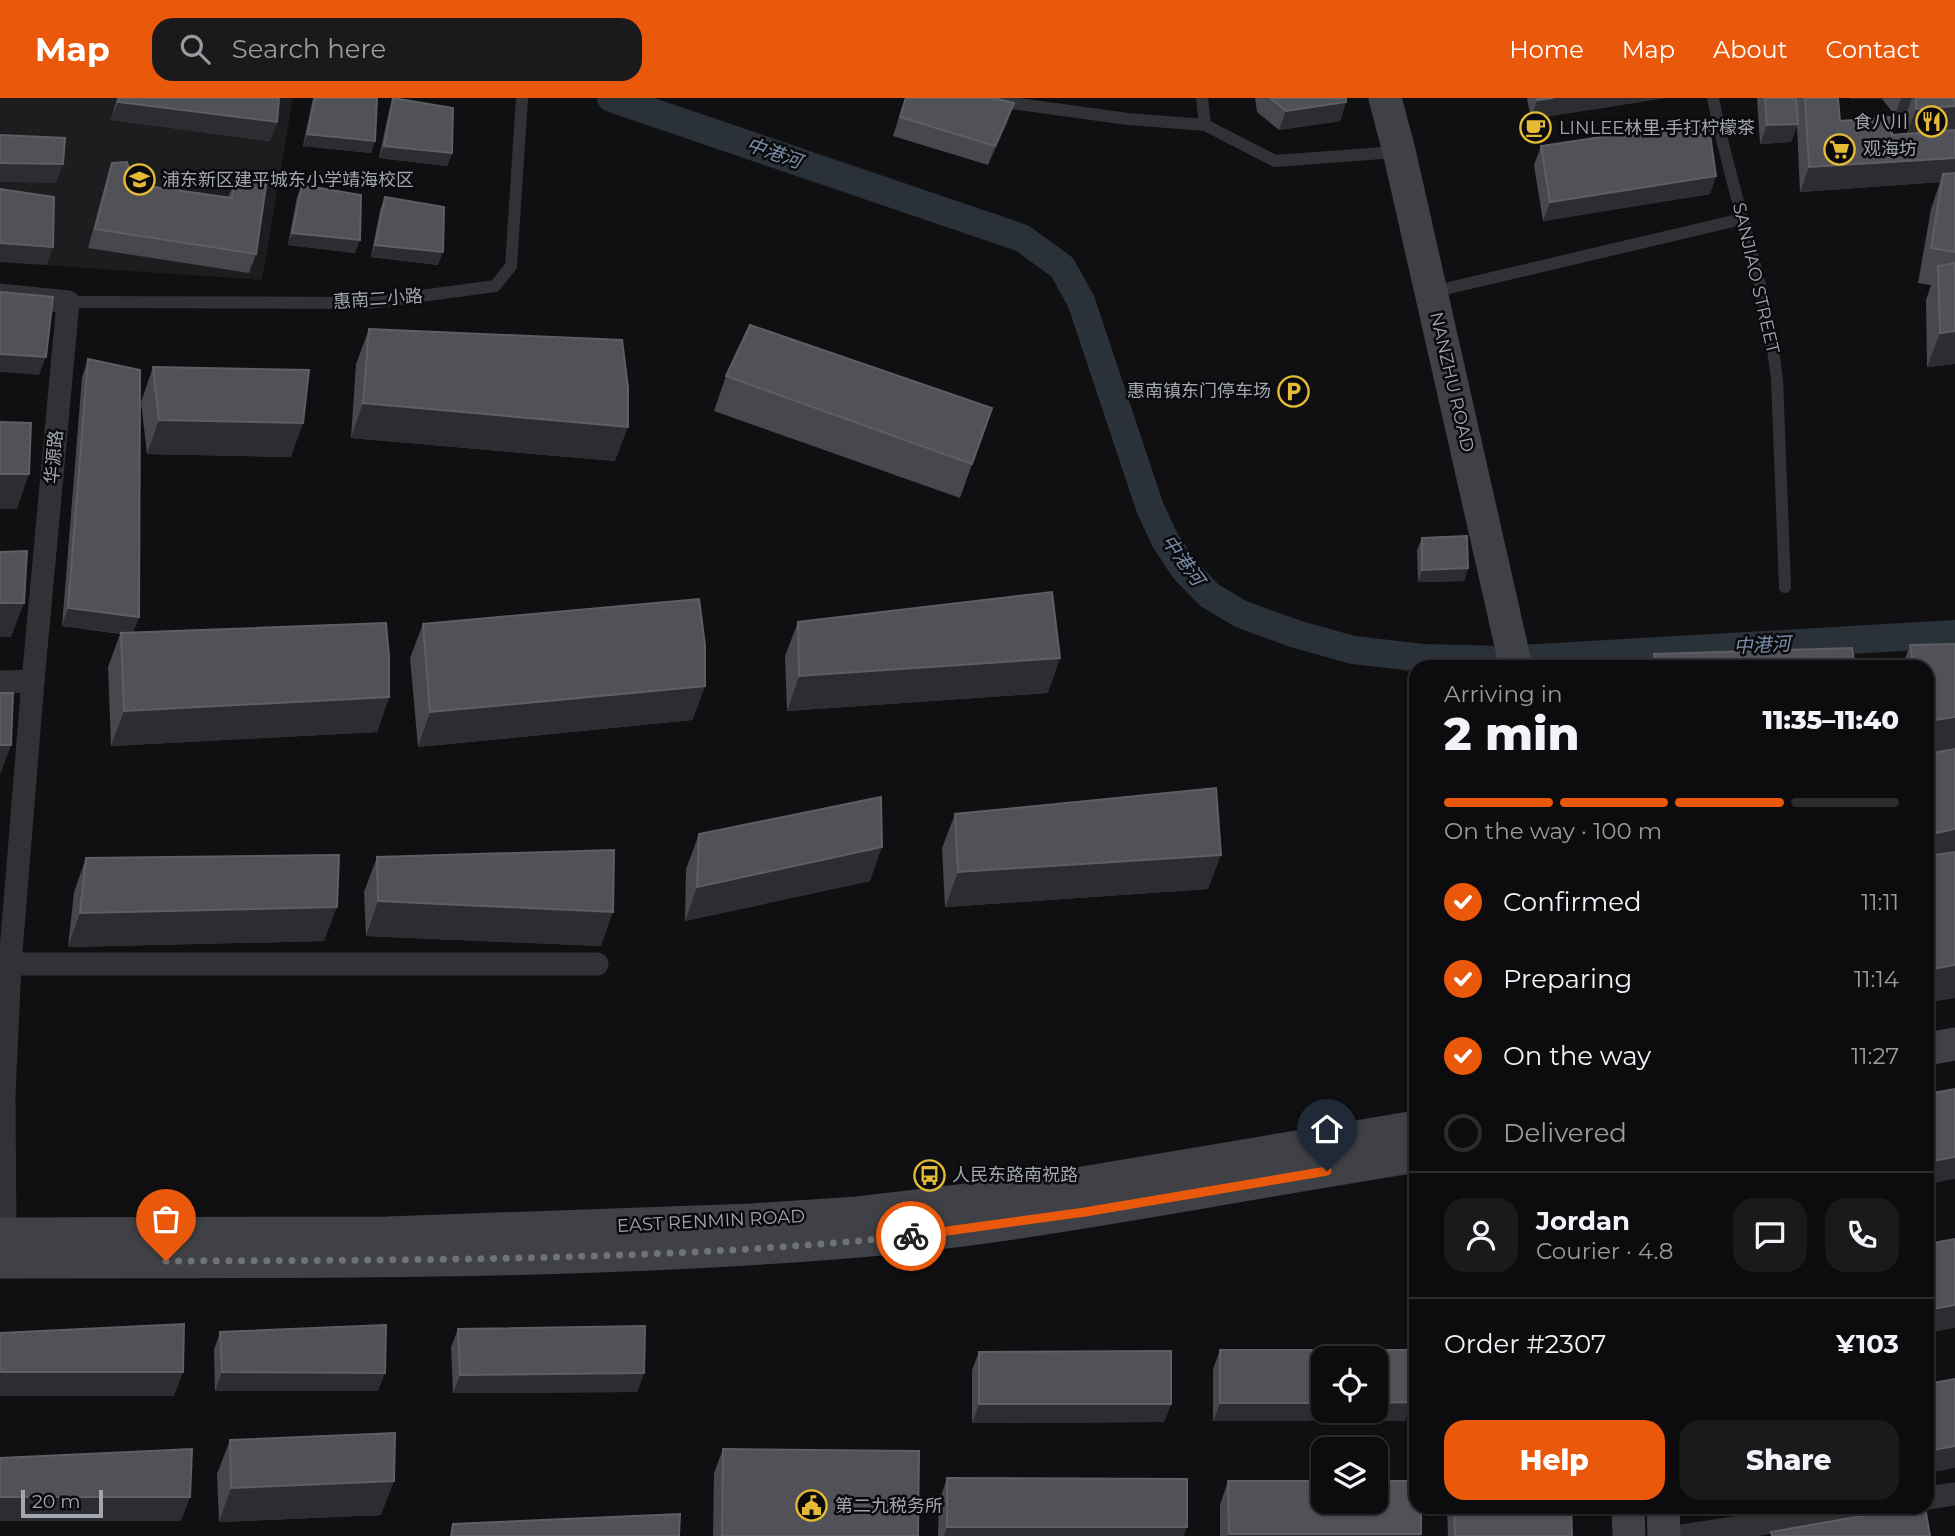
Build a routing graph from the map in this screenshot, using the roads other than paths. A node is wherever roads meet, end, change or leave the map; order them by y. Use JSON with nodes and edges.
{"nodes":[{"id":1,"x":522,"y":98,"type":"edge"},
{"id":2,"x":975,"y":98,"type":"edge"},
{"id":3,"x":1202,"y":98,"type":"edge"},
{"id":4,"x":1713,"y":98,"type":"edge"},
{"id":5,"x":1053,"y":104,"type":"edge"},
{"id":6,"x":1394,"y":120,"type":"edge"},
{"id":7,"x":1205,"y":125,"type":"junction"},
{"id":8,"x":1742,"y":219,"type":"junction"},
{"id":9,"x":1432,"y":292,"type":"junction"},
{"id":10,"x":0,"y":296,"type":"edge"},
{"id":11,"x":68,"y":302,"type":"junction"},
{"id":12,"x":1785,"y":587,"type":"dead end"},
{"id":13,"x":1515,"y":660,"type":"edge"},
{"id":14,"x":33,"y":681,"type":"junction"},
{"id":15,"x":0,"y":682,"type":"edge"},
{"id":16,"x":10,"y":964,"type":"junction"},
{"id":17,"x":597,"y":964,"type":"dead end"},
{"id":18,"x":1955,"y":1044,"type":"edge"},
{"id":19,"x":1934,"y":1048,"type":"edge"},
{"id":20,"x":1409,"y":1128,"type":"edge"},
{"id":21,"x":1409,"y":1157,"type":"edge"},
{"id":22,"x":2,"y":1243,"type":"edge"},
{"id":23,"x":1955,"y":1494,"type":"edge"},
{"id":24,"x":1934,"y":1497,"type":"edge"},
{"id":25,"x":1628,"y":1514,"type":"edge"},
{"id":26,"x":1663,"y":1514,"type":"edge"},
{"id":27,"x":1826,"y":1514,"type":"edge"},
{"id":28,"x":1629,"y":1536,"type":"edge"},
{"id":29,"x":1664,"y":1536,"type":"edge"},
{"id":30,"x":1681,"y":1536,"type":"edge"}],
"edges":[{"from":1,"to":11,"type":"lane","name":"惠南二小路"},
{"from":2,"to":5,"type":"lane"},
{"from":3,"to":7,"type":"lane"},
{"from":4,"to":8,"type":"lane","name":"SANJIAO STREET"},
{"from":5,"to":7,"type":"lane"},
{"from":6,"to":7,"type":"lane"},
{"from":6,"to":9,"type":"street","name":"NANZHU ROAD"},
{"from":8,"to":9,"type":"lane"},
{"from":8,"to":12,"type":"lane","name":"SANJIAO STREET"},
{"from":9,"to":13,"type":"street","name":"NANZHU ROAD"},
{"from":10,"to":11,"type":"street"},
{"from":11,"to":14,"type":"street","name":"华源路"},
{"from":14,"to":15,"type":"street"},
{"from":14,"to":16,"type":"street","name":"华源路"},
{"from":16,"to":17,"type":"street"},
{"from":16,"to":22,"type":"street","name":"华源路"},
{"from":18,"to":19,"type":"street"},
{"from":20,"to":22,"type":"street","name":"EAST RENMIN ROAD"},
{"from":21,"to":22,"type":"street","name":"EAST RENMIN ROAD"},
{"from":23,"to":24,"type":"street"},
{"from":25,"to":28,"type":"street"},
{"from":26,"to":29,"type":"street"},
{"from":27,"to":30,"type":"street"}]}
